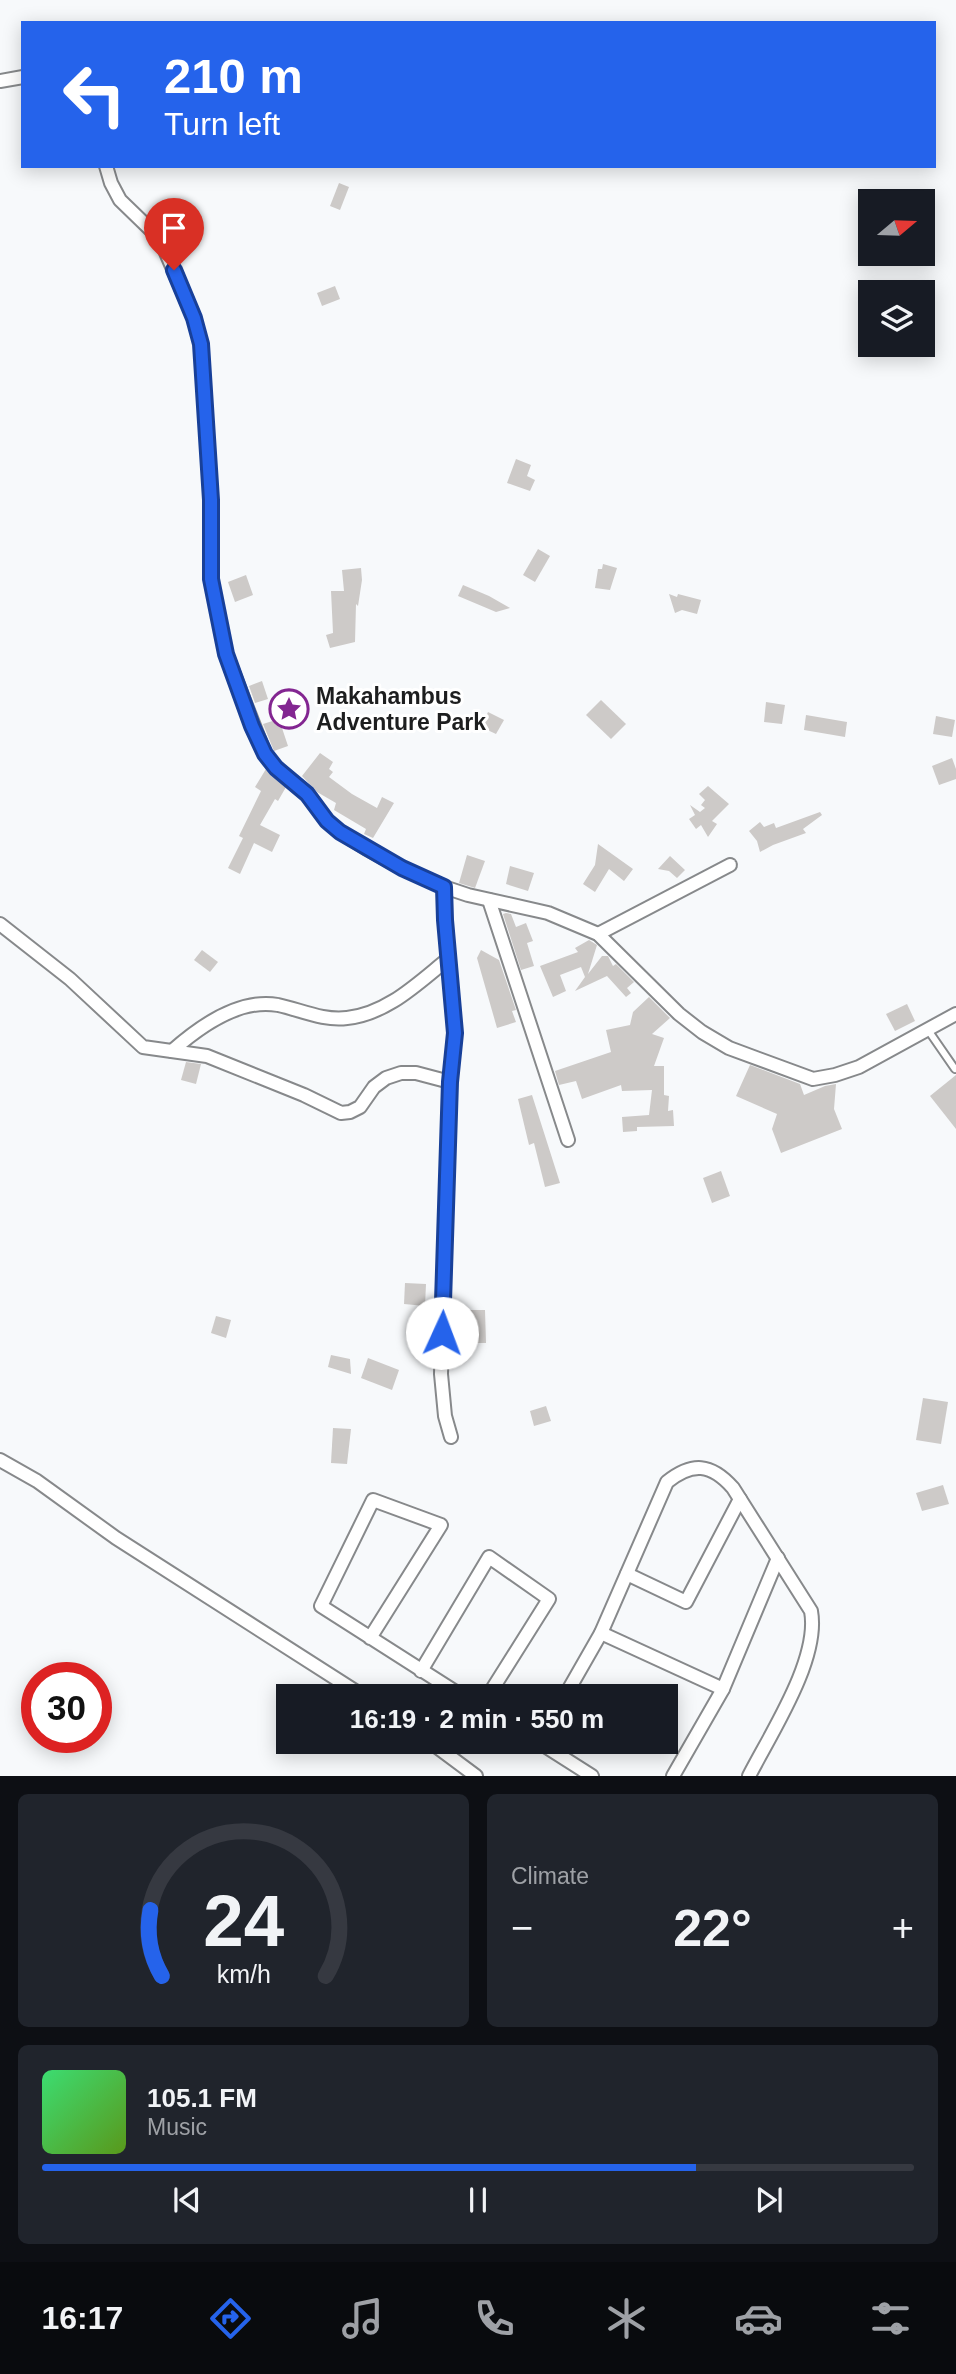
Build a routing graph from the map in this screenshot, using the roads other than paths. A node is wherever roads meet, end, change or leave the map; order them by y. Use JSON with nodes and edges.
{"nodes":[{"id":1,"x":21,"y":77,"type":"edge"},
{"id":2,"x":0,"y":81,"type":"edge"},
{"id":3,"x":107,"y":168,"type":"edge"},
{"id":4,"x":730,"y":865,"type":"dead end"},
{"id":5,"x":444,"y":887,"type":"junction"},
{"id":6,"x":489,"y":900,"type":"junction"},
{"id":7,"x":0,"y":924,"type":"edge"},
{"id":8,"x":598,"y":934,"type":"junction"},
{"id":9,"x":447,"y":959,"type":"junction"},
{"id":10,"x":956,"y":1014,"type":"edge"},
{"id":11,"x":928,"y":1030,"type":"junction"},
{"id":12,"x":173,"y":1051,"type":"junction"},
{"id":13,"x":955,"y":1069,"type":"edge"},
{"id":14,"x":450,"y":1082,"type":"junction"},
{"id":15,"x":568,"y":1139,"type":"dead end"},
{"id":16,"x":450,"y":1437,"type":"dead end"},
{"id":17,"x":0,"y":1460,"type":"edge"},
{"id":18,"x":740,"y":1499,"type":"junction"},
{"id":19,"x":778,"y":1558,"type":"junction"},
{"id":20,"x":627,"y":1574,"type":"junction"},
{"id":21,"x":601,"y":1633,"type":"junction"},
{"id":22,"x":370,"y":1638,"type":"junction"},
{"id":23,"x":421,"y":1671,"type":"junction"},
{"id":24,"x":344,"y":1684,"type":"edge"},
{"id":25,"x":442,"y":1684,"type":"edge"},
{"id":26,"x":496,"y":1684,"type":"edge"},
{"id":27,"x":572,"y":1684,"type":"edge"},
{"id":28,"x":723,"y":1689,"type":"junction"},
{"id":29,"x":446,"y":1754,"type":"edge"},
{"id":30,"x":557,"y":1754,"type":"edge"},
{"id":31,"x":476,"y":1776,"type":"edge"},
{"id":32,"x":592,"y":1776,"type":"edge"},
{"id":33,"x":673,"y":1776,"type":"edge"},
{"id":34,"x":749,"y":1776,"type":"edge"}],
"edges":[{"from":1,"to":2,"type":"street"},
{"from":3,"to":5,"type":"street"},
{"from":4,"to":8,"type":"street"},
{"from":5,"to":6,"type":"street"},
{"from":5,"to":9,"type":"street"},
{"from":6,"to":8,"type":"street"},
{"from":6,"to":15,"type":"street"},
{"from":7,"to":12,"type":"street"},
{"from":8,"to":11,"type":"street"},
{"from":9,"to":12,"type":"street"},
{"from":9,"to":14,"type":"street"},
{"from":10,"to":11,"type":"street"},
{"from":11,"to":13,"type":"lane"},
{"from":12,"to":14,"type":"street"},
{"from":14,"to":16,"type":"street"},
{"from":17,"to":24,"type":"street"},
{"from":18,"to":19,"type":"street"},
{"from":18,"to":20,"type":"street"},
{"from":18,"to":20,"type":"street"},
{"from":19,"to":28,"type":"street"},
{"from":19,"to":34,"type":"street"},
{"from":20,"to":21,"type":"street"},
{"from":21,"to":27,"type":"street"},
{"from":21,"to":28,"type":"street"},
{"from":22,"to":22,"type":"street"},
{"from":22,"to":23,"type":"street"},
{"from":23,"to":25,"type":"street"},
{"from":23,"to":26,"type":"street"},
{"from":28,"to":33,"type":"street"},
{"from":29,"to":31,"type":"street"},
{"from":30,"to":32,"type":"street"}]}
